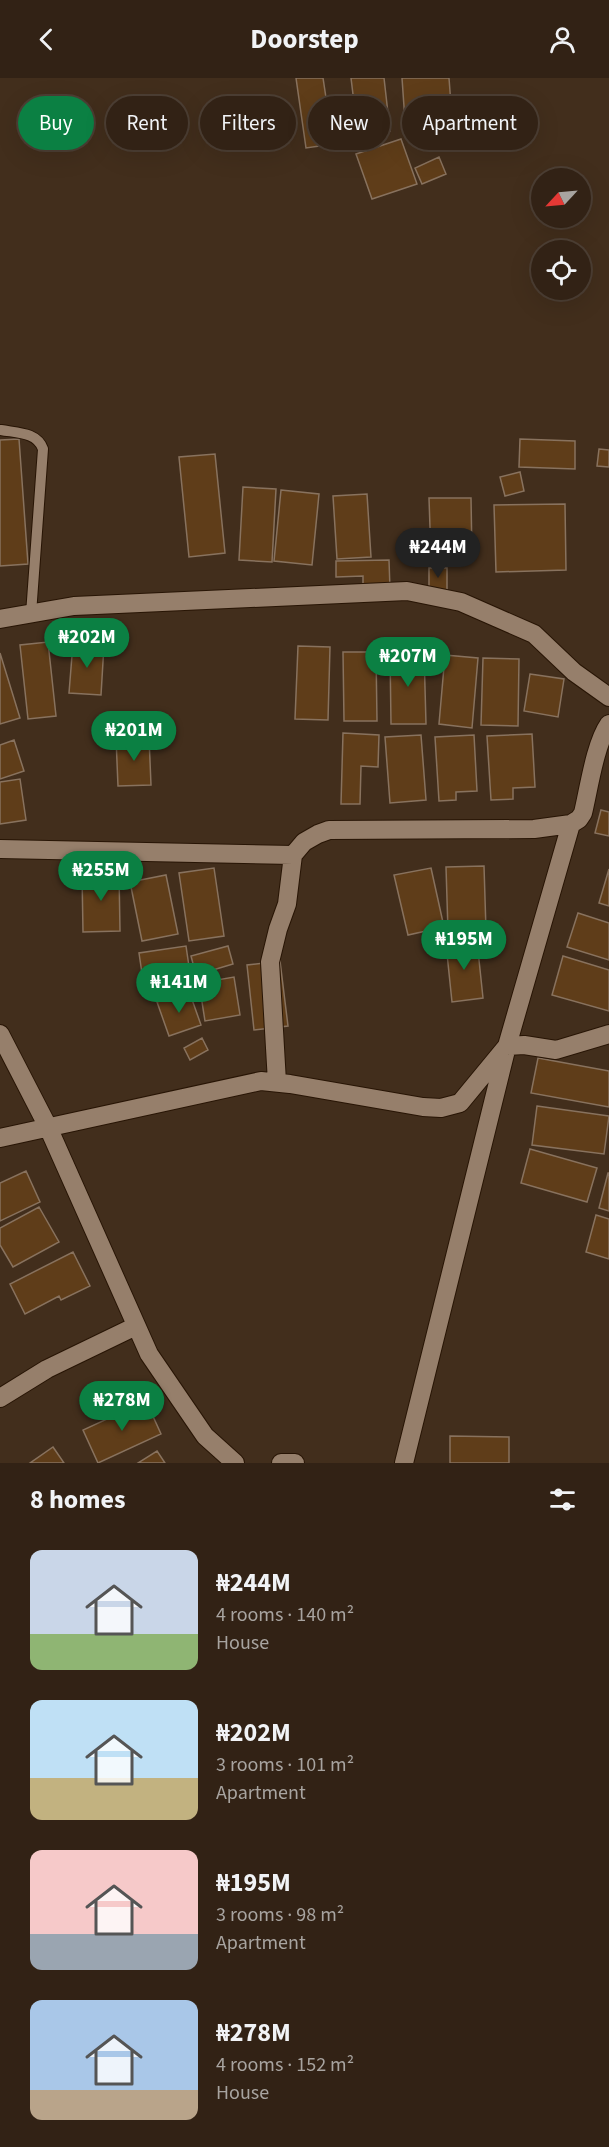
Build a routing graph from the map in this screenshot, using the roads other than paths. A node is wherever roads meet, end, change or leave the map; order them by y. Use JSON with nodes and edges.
{"nodes":[{"id":1,"x":1,"y":430,"type":"edge"},
{"id":2,"x":31,"y":614,"type":"junction"},
{"id":3,"x":0,"y":620,"type":"edge"},
{"id":4,"x":609,"y":697,"type":"edge"},
{"id":5,"x":609,"y":724,"type":"edge"},
{"id":6,"x":571,"y":824,"type":"junction"},
{"id":7,"x":0,"y":849,"type":"edge"},
{"id":8,"x":294,"y":855,"type":"junction"},
{"id":9,"x":0,"y":1034,"type":"edge"},
{"id":10,"x":609,"y":1034,"type":"edge"},
{"id":11,"x":507,"y":1046,"type":"junction"},
{"id":12,"x":277,"y":1082,"type":"junction"},
{"id":13,"x":48,"y":1127,"type":"junction"},
{"id":14,"x":0,"y":1138,"type":"edge"},
{"id":15,"x":136,"y":1326,"type":"junction"},
{"id":16,"x":0,"y":1398,"type":"edge"},
{"id":17,"x":235,"y":1463,"type":"edge"},
{"id":18,"x":281,"y":1463,"type":"edge"},
{"id":19,"x":295,"y":1463,"type":"edge"},
{"id":20,"x":404,"y":1463,"type":"edge"}],
"edges":[{"from":1,"to":2,"type":"lane"},
{"from":2,"to":3,"type":"street"},
{"from":2,"to":4,"type":"street"},
{"from":5,"to":6,"type":"street"},
{"from":6,"to":8,"type":"street"},
{"from":6,"to":11,"type":"street"},
{"from":7,"to":8,"type":"street"},
{"from":8,"to":12,"type":"street"},
{"from":9,"to":13,"type":"street"},
{"from":10,"to":11,"type":"street"},
{"from":11,"to":12,"type":"street"},
{"from":11,"to":20,"type":"street"},
{"from":12,"to":13,"type":"street"},
{"from":13,"to":14,"type":"street"},
{"from":13,"to":15,"type":"street"},
{"from":15,"to":16,"type":"street"},
{"from":15,"to":17,"type":"street"},
{"from":18,"to":19,"type":"street"}]}
